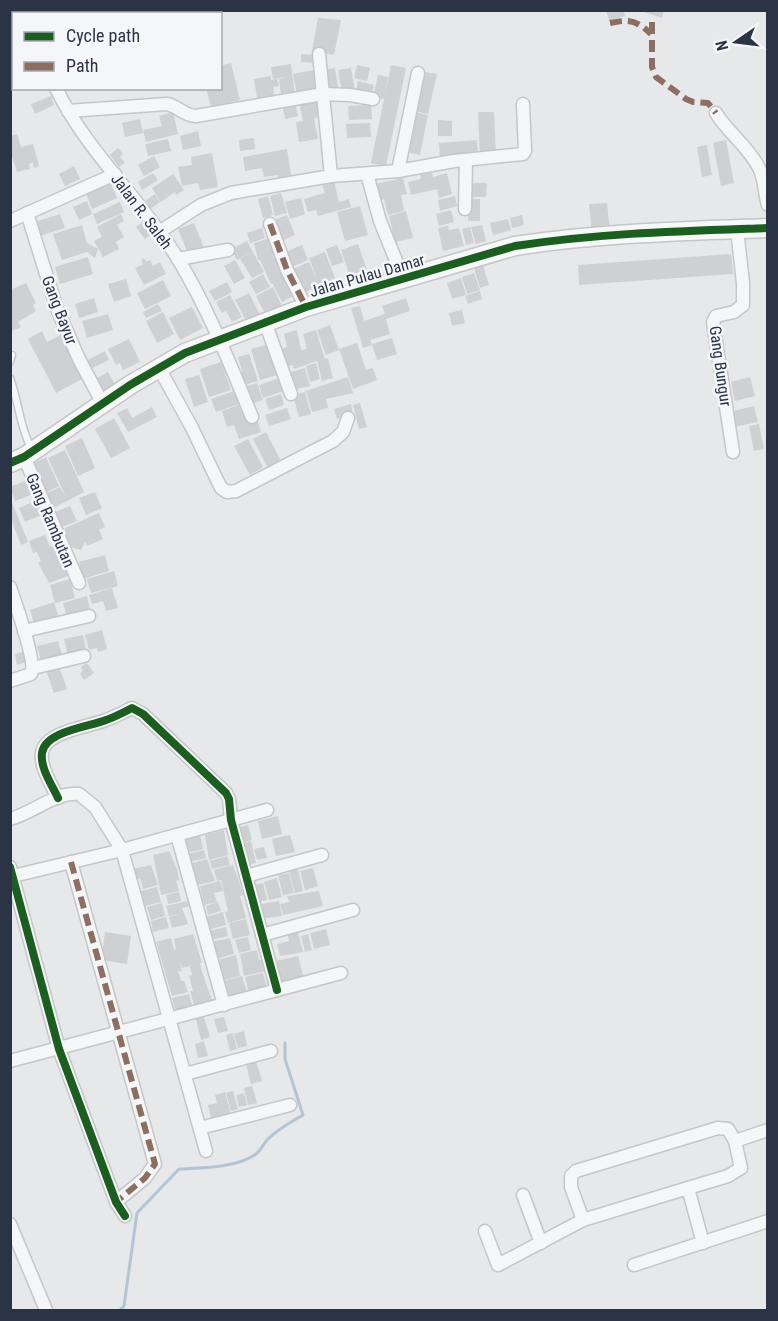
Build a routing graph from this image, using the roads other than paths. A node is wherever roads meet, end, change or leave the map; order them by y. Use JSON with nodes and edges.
{"nodes":[{"id":1,"x":319,"y":54,"type":"dead end"},
{"id":2,"x":418,"y":74,"type":"dead end"},
{"id":3,"x":57,"y":90,"type":"edge"},
{"id":4,"x":323,"y":94,"type":"junction"},
{"id":5,"x":373,"y":99,"type":"dead end"},
{"id":6,"x":523,"y":104,"type":"dead end"},
{"id":7,"x":68,"y":111,"type":"junction"},
{"id":8,"x":716,"y":113,"type":"dead end"},
{"id":9,"x":466,"y":160,"type":"junction"},
{"id":10,"x":398,"y":171,"type":"junction"},
{"id":11,"x":115,"y":174,"type":"junction"},
{"id":12,"x":367,"y":174,"type":"junction"},
{"id":13,"x":331,"y":176,"type":"junction"},
{"id":14,"x":768,"y":205,"type":"edge"},
{"id":15,"x":465,"y":209,"type":"dead end"},
{"id":16,"x":27,"y":213,"type":"junction"},
{"id":17,"x":10,"y":221,"type":"edge"},
{"id":18,"x":270,"y":224,"type":"dead end"},
{"id":19,"x":768,"y":228,"type":"edge"},
{"id":20,"x":737,"y":229,"type":"junction"},
{"id":21,"x":159,"y":231,"type":"junction"},
{"id":22,"x":228,"y":250,"type":"dead end"},
{"id":23,"x":178,"y":260,"type":"junction"},
{"id":24,"x":403,"y":278,"type":"junction"},
{"id":25,"x":306,"y":307,"type":"junction"},
{"id":26,"x":265,"y":322,"type":"junction"},
{"id":27,"x":218,"y":339,"type":"junction"},
{"id":28,"x":159,"y":368,"type":"junction"},
{"id":29,"x":10,"y":378,"type":"edge"},
{"id":30,"x":291,"y":394,"type":"dead end"},
{"id":31,"x":103,"y":404,"type":"junction"},
{"id":32,"x":252,"y":417,"type":"dead end"},
{"id":33,"x":348,"y":418,"type":"dead end"},
{"id":34,"x":733,"y":452,"type":"dead end"},
{"id":35,"x":22,"y":457,"type":"edge"},
{"id":36,"x":78,"y":583,"type":"dead end"},
{"id":37,"x":10,"y":587,"type":"edge"},
{"id":38,"x":89,"y":616,"type":"dead end"},
{"id":39,"x":24,"y":631,"type":"junction"},
{"id":40,"x":84,"y":656,"type":"dead end"},
{"id":41,"x":32,"y":671,"type":"junction"},
{"id":42,"x":10,"y":681,"type":"edge"},
{"id":43,"x":58,"y":798,"type":"junction"},
{"id":44,"x":267,"y":810,"type":"dead end"},
{"id":45,"x":10,"y":819,"type":"edge"},
{"id":46,"x":231,"y":820,"type":"junction"},
{"id":47,"x":177,"y":835,"type":"junction"},
{"id":48,"x":122,"y":850,"type":"junction"},
{"id":49,"x":322,"y":855,"type":"dead end"},
{"id":50,"x":71,"y":862,"type":"junction"},
{"id":51,"x":12,"y":872,"type":"edge"},
{"id":52,"x":246,"y":876,"type":"junction"},
{"id":53,"x":353,"y":910,"type":"dead end"},
{"id":54,"x":262,"y":935,"type":"junction"},
{"id":55,"x":341,"y":974,"type":"dead end"},
{"id":56,"x":277,"y":990,"type":"junction"},
{"id":57,"x":224,"y":1005,"type":"junction"},
{"id":58,"x":170,"y":1019,"type":"junction"},
{"id":59,"x":118,"y":1034,"type":"junction"},
{"id":60,"x":59,"y":1049,"type":"junction"},
{"id":61,"x":271,"y":1051,"type":"dead end"},
{"id":62,"x":10,"y":1061,"type":"edge"},
{"id":63,"x":185,"y":1074,"type":"junction"},
{"id":64,"x":290,"y":1105,"type":"dead end"},
{"id":65,"x":200,"y":1128,"type":"junction"},
{"id":66,"x":768,"y":1130,"type":"edge"},
{"id":67,"x":735,"y":1141,"type":"junction"},
{"id":68,"x":206,"y":1151,"type":"dead end"},
{"id":69,"x":688,"y":1188,"type":"junction"},
{"id":70,"x":524,"y":1195,"type":"dead end"},
{"id":71,"x":116,"y":1202,"type":"junction"},
{"id":72,"x":124,"y":1216,"type":"dead end"},
{"id":73,"x":584,"y":1220,"type":"junction"},
{"id":74,"x":768,"y":1221,"type":"edge"},
{"id":75,"x":10,"y":1224,"type":"edge"},
{"id":76,"x":485,"y":1231,"type":"dead end"},
{"id":77,"x":541,"y":1243,"type":"junction"},
{"id":78,"x":703,"y":1243,"type":"junction"},
{"id":79,"x":634,"y":1265,"type":"dead end"},
{"id":80,"x":46,"y":1311,"type":"edge"}],
"edges":[{"from":1,"to":4,"type":"street"},
{"from":2,"to":10,"type":"street"},
{"from":3,"to":7,"type":"street","name":"Jalan R. Saleh"},
{"from":4,"to":5,"type":"street"},
{"from":4,"to":7,"type":"street"},
{"from":4,"to":13,"type":"street"},
{"from":6,"to":9,"type":"street"},
{"from":7,"to":11,"type":"street","name":"Jalan R. Saleh"},
{"from":8,"to":14,"type":"street"},
{"from":9,"to":10,"type":"street"},
{"from":9,"to":15,"type":"street"},
{"from":10,"to":12,"type":"street"},
{"from":11,"to":16,"type":"street"},
{"from":11,"to":21,"type":"street","name":"Jalan R. Saleh"},
{"from":12,"to":13,"type":"street"},
{"from":12,"to":24,"type":"street"},
{"from":13,"to":21,"type":"street"},
{"from":16,"to":17,"type":"street"},
{"from":16,"to":31,"type":"street","name":"Gang Bayur"},
{"from":18,"to":25,"type":"street"},
{"from":19,"to":20,"type":"street","name":"Jalan Pulau Damar"},
{"from":20,"to":24,"type":"street","name":"Jalan Pulau Damar"},
{"from":20,"to":34,"type":"street","name":"Gang Bungur"},
{"from":21,"to":23,"type":"street","name":"Jalan R. Saleh"},
{"from":22,"to":23,"type":"street"},
{"from":23,"to":27,"type":"street","name":"Jalan R. Saleh"},
{"from":24,"to":25,"type":"street","name":"Jalan Pulau Damar"},
{"from":25,"to":26,"type":"street","name":"Jalan Pulau Damar"},
{"from":26,"to":27,"type":"street","name":"Jalan Pulau Damar"},
{"from":26,"to":30,"type":"street"},
{"from":27,"to":28,"type":"street","name":"Jalan Pulau Damar"},
{"from":27,"to":32,"type":"street","name":"Jalan R. Saleh"},
{"from":28,"to":31,"type":"street","name":"Jalan Pulau Damar"},
{"from":28,"to":33,"type":"street"},
{"from":29,"to":35,"type":"lane"},
{"from":31,"to":35,"type":"street","name":"Jalan Pulau Damar"},
{"from":35,"to":36,"type":"street","name":"Gang Rambutan"},
{"from":37,"to":39,"type":"street"},
{"from":38,"to":39,"type":"street"},
{"from":39,"to":41,"type":"street"},
{"from":40,"to":41,"type":"street"},
{"from":41,"to":42,"type":"street"},
{"from":43,"to":45,"type":"street"},
{"from":43,"to":46,"type":"street"},
{"from":43,"to":48,"type":"street"},
{"from":44,"to":46,"type":"street"},
{"from":46,"to":47,"type":"street"},
{"from":46,"to":52,"type":"street"},
{"from":47,"to":48,"type":"street"},
{"from":47,"to":57,"type":"street"},
{"from":48,"to":50,"type":"street"},
{"from":48,"to":58,"type":"street"},
{"from":49,"to":52,"type":"street"},
{"from":50,"to":51,"type":"street"},
{"from":50,"to":59,"type":"street"},
{"from":51,"to":60,"type":"street"},
{"from":52,"to":54,"type":"street"},
{"from":53,"to":54,"type":"street"},
{"from":54,"to":56,"type":"street"},
{"from":55,"to":56,"type":"street"},
{"from":56,"to":57,"type":"street"},
{"from":57,"to":58,"type":"street"},
{"from":58,"to":59,"type":"street"},
{"from":58,"to":63,"type":"street"},
{"from":59,"to":60,"type":"street"},
{"from":59,"to":71,"type":"street"},
{"from":60,"to":62,"type":"street"},
{"from":60,"to":71,"type":"street"},
{"from":61,"to":63,"type":"street"},
{"from":63,"to":65,"type":"street"},
{"from":64,"to":65,"type":"street"},
{"from":65,"to":68,"type":"street"},
{"from":66,"to":67,"type":"street"},
{"from":67,"to":69,"type":"street"},
{"from":67,"to":73,"type":"street"},
{"from":69,"to":73,"type":"street"},
{"from":69,"to":78,"type":"street"},
{"from":70,"to":77,"type":"street"},
{"from":71,"to":72,"type":"street"},
{"from":73,"to":77,"type":"street"},
{"from":74,"to":78,"type":"street"},
{"from":75,"to":80,"type":"street"},
{"from":76,"to":77,"type":"street"},
{"from":78,"to":79,"type":"street"}]}
